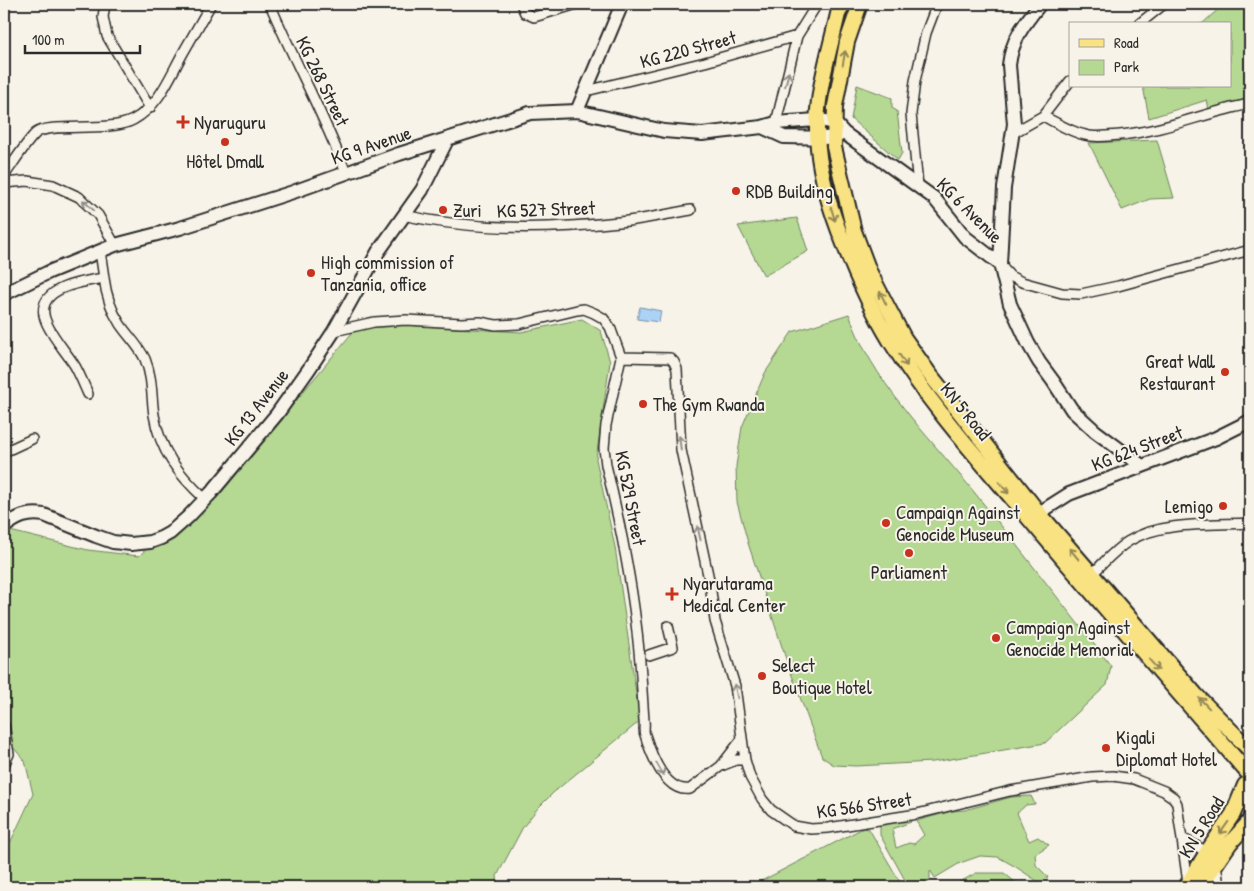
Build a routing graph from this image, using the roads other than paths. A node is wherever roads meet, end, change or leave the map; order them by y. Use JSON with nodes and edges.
{"nodes":[{"id":1,"x":105,"y":4,"type":"edge"},
{"id":2,"x":211,"y":4,"type":"edge"},
{"id":3,"x":270,"y":4,"type":"edge"},
{"id":4,"x":521,"y":4,"type":"edge"},
{"id":5,"x":577,"y":4,"type":"edge"},
{"id":6,"x":622,"y":4,"type":"edge"},
{"id":7,"x":817,"y":4,"type":"edge"},
{"id":8,"x":843,"y":4,"type":"edge"},
{"id":9,"x":860,"y":4,"type":"edge"},
{"id":10,"x":937,"y":4,"type":"edge"},
{"id":11,"x":1040,"y":4,"type":"edge"},
{"id":12,"x":1164,"y":4,"type":"edge"},
{"id":13,"x":1142,"y":22,"type":"edge"},
{"id":14,"x":797,"y":36,"type":"junction"},
{"id":15,"x":1069,"y":82,"type":"edge"},
{"id":16,"x":586,"y":91,"type":"junction"},
{"id":17,"x":1250,"y":104,"type":"edge"},
{"id":18,"x":150,"y":108,"type":"junction"},
{"id":19,"x":577,"y":111,"type":"junction"},
{"id":20,"x":1044,"y":116,"type":"junction"},
{"id":21,"x":816,"y":120,"type":"junction"},
{"id":22,"x":834,"y":122,"type":"junction"},
{"id":23,"x":776,"y":123,"type":"junction"},
{"id":24,"x":762,"y":128,"type":"junction"},
{"id":25,"x":1013,"y":133,"type":"junction"},
{"id":26,"x":839,"y":136,"type":"junction"},
{"id":27,"x":817,"y":137,"type":"junction"},
{"id":28,"x":447,"y":140,"type":"junction"},
{"id":29,"x":346,"y":173,"type":"junction"},
{"id":30,"x":4,"y":176,"type":"edge"},
{"id":31,"x":4,"y":183,"type":"edge"},
{"id":32,"x":918,"y":186,"type":"junction"},
{"id":33,"x":691,"y":210,"type":"dead end"},
{"id":34,"x":403,"y":215,"type":"junction"},
{"id":35,"x":115,"y":245,"type":"junction"},
{"id":36,"x":1250,"y":250,"type":"edge"},
{"id":37,"x":100,"y":251,"type":"junction"},
{"id":38,"x":1000,"y":264,"type":"junction"},
{"id":39,"x":104,"y":278,"type":"junction"},
{"id":40,"x":4,"y":294,"type":"edge"},
{"id":41,"x":334,"y":330,"type":"junction"},
{"id":42,"x":621,"y":357,"type":"junction"},
{"id":43,"x":88,"y":394,"type":"dead end"},
{"id":44,"x":1250,"y":421,"type":"edge"},
{"id":45,"x":32,"y":439,"type":"dead end"},
{"id":46,"x":4,"y":452,"type":"edge"},
{"id":47,"x":1142,"y":466,"type":"junction"},
{"id":48,"x":205,"y":499,"type":"junction"},
{"id":49,"x":1040,"y":512,"type":"junction"},
{"id":50,"x":1250,"y":522,"type":"edge"},
{"id":51,"x":4,"y":527,"type":"edge"},
{"id":52,"x":1091,"y":575,"type":"junction"},
{"id":53,"x":668,"y":626,"type":"dead end"},
{"id":54,"x":649,"y":655,"type":"dead end"},
{"id":55,"x":4,"y":725,"type":"edge"},
{"id":56,"x":1226,"y":725,"type":"junction"},
{"id":57,"x":742,"y":739,"type":"junction"},
{"id":58,"x":1250,"y":739,"type":"edge"},
{"id":59,"x":1250,"y":750,"type":"edge"},
{"id":60,"x":745,"y":760,"type":"junction"},
{"id":61,"x":4,"y":765,"type":"edge"},
{"id":62,"x":721,"y":766,"type":"junction"},
{"id":63,"x":1248,"y":780,"type":"edge"},
{"id":64,"x":1250,"y":821,"type":"edge"},
{"id":65,"x":1182,"y":838,"type":"junction"},
{"id":66,"x":1211,"y":857,"type":"junction"},
{"id":67,"x":1191,"y":886,"type":"edge"},
{"id":68,"x":1218,"y":887,"type":"edge"}],
"edges":[{"from":1,"to":18,"type":"street"},
{"from":2,"to":18,"type":"street"},
{"from":3,"to":29,"type":"street","name":"KG 268 Street"},
{"from":4,"to":5,"type":"street"},
{"from":6,"to":16,"type":"main road"},
{"from":7,"to":14,"type":"street"},
{"from":8,"to":21,"type":"main road","name":"KN 5 Road"},
{"from":22,"to":9,"type":"main road","name":"KN 5 Road","one_way":true},
{"from":10,"to":32,"type":"street"},
{"from":11,"to":25,"type":"main road"},
{"from":12,"to":13,"type":"street"},
{"from":14,"to":16,"type":"street","name":"KG 220 Street"},
{"from":23,"to":14,"type":"street","one_way":true},
{"from":15,"to":20,"type":"street"},
{"from":16,"to":19,"type":"main road"},
{"from":17,"to":20,"type":"street"},
{"from":18,"to":30,"type":"street"},
{"from":19,"to":24,"type":"main road","name":"KG 9 Avenue"},
{"from":19,"to":28,"type":"main road","name":"KG 9 Avenue"},
{"from":20,"to":25,"type":"street"},
{"from":21,"to":22,"type":"main road","name":"KG 9 Avenue"},
{"from":21,"to":23,"type":"main road","name":"KG 9 Avenue"},
{"from":21,"to":27,"type":"main road","name":"KN 5 Road"},
{"from":22,"to":26,"type":"main road","name":"KN 5 Road"},
{"from":23,"to":24,"type":"main road","name":"KG 9 Avenue"},
{"from":24,"to":27,"type":"main road","name":"KG 9 Avenue"},
{"from":25,"to":38,"type":"main road"},
{"from":26,"to":27,"type":"main road","name":"KG 9 Avenue"},
{"from":26,"to":32,"type":"main road","name":"KG 6 Avenue"},
{"from":49,"to":26,"type":"main road","name":"KN 5 Road","one_way":true},
{"from":27,"to":63,"type":"main road","name":"KN 5 Road","one_way":true},
{"from":28,"to":29,"type":"main road","name":"KG 9 Avenue"},
{"from":28,"to":34,"type":"main road","name":"KG 13 Avenue"},
{"from":29,"to":35,"type":"main road","name":"KG 9 Avenue"},
{"from":35,"to":31,"type":"street","one_way":true},
{"from":32,"to":38,"type":"main road","name":"KG 6 Avenue"},
{"from":33,"to":34,"type":"street","name":"KG 527 Street"},
{"from":34,"to":41,"type":"main road","name":"KG 13 Avenue"},
{"from":35,"to":37,"type":"main road","name":"KG 9 Avenue"},
{"from":36,"to":38,"type":"street","name":"KG 6 Avenue"},
{"from":37,"to":39,"type":"street"},
{"from":37,"to":40,"type":"main road","name":"KG 9 Avenue"},
{"from":38,"to":47,"type":"main road"},
{"from":39,"to":43,"type":"street"},
{"from":39,"to":48,"type":"street"},
{"from":41,"to":42,"type":"street"},
{"from":41,"to":48,"type":"main road","name":"KG 13 Avenue"},
{"from":57,"to":42,"type":"street","name":"KG 566 Street","one_way":true},
{"from":42,"to":62,"type":"street","name":"KG 529 Street","one_way":true},
{"from":44,"to":47,"type":"main road","name":"KG 624 Street"},
{"from":45,"to":46,"type":"street"},
{"from":47,"to":49,"type":"main road","name":"KG 624 Street"},
{"from":48,"to":51,"type":"main road","name":"KG 13 Avenue"},
{"from":52,"to":49,"type":"main road","name":"KN 5 Road","one_way":true},
{"from":50,"to":52,"type":"street"},
{"from":56,"to":52,"type":"main road","name":"KN 5 Road","one_way":true},
{"from":53,"to":54,"type":"street"},
{"from":55,"to":61,"type":"street"},
{"from":56,"to":58,"type":"main road"},
{"from":56,"to":59,"type":"main road","name":"KN 5 Road"},
{"from":57,"to":60,"type":"street","name":"KG 566 Street"},
{"from":57,"to":62,"type":"street"},
{"from":60,"to":62,"type":"street"},
{"from":60,"to":65,"type":"street","name":"KG 566 Street"},
{"from":63,"to":66,"type":"main road","name":"KN 5 Road","one_way":true},
{"from":64,"to":66,"type":"main road"},
{"from":65,"to":66,"type":"street"},
{"from":65,"to":67,"type":"street","name":"KG 566 Street"},
{"from":66,"to":67,"type":"main road","name":"KN 5 Road"},
{"from":66,"to":68,"type":"street"}]}
